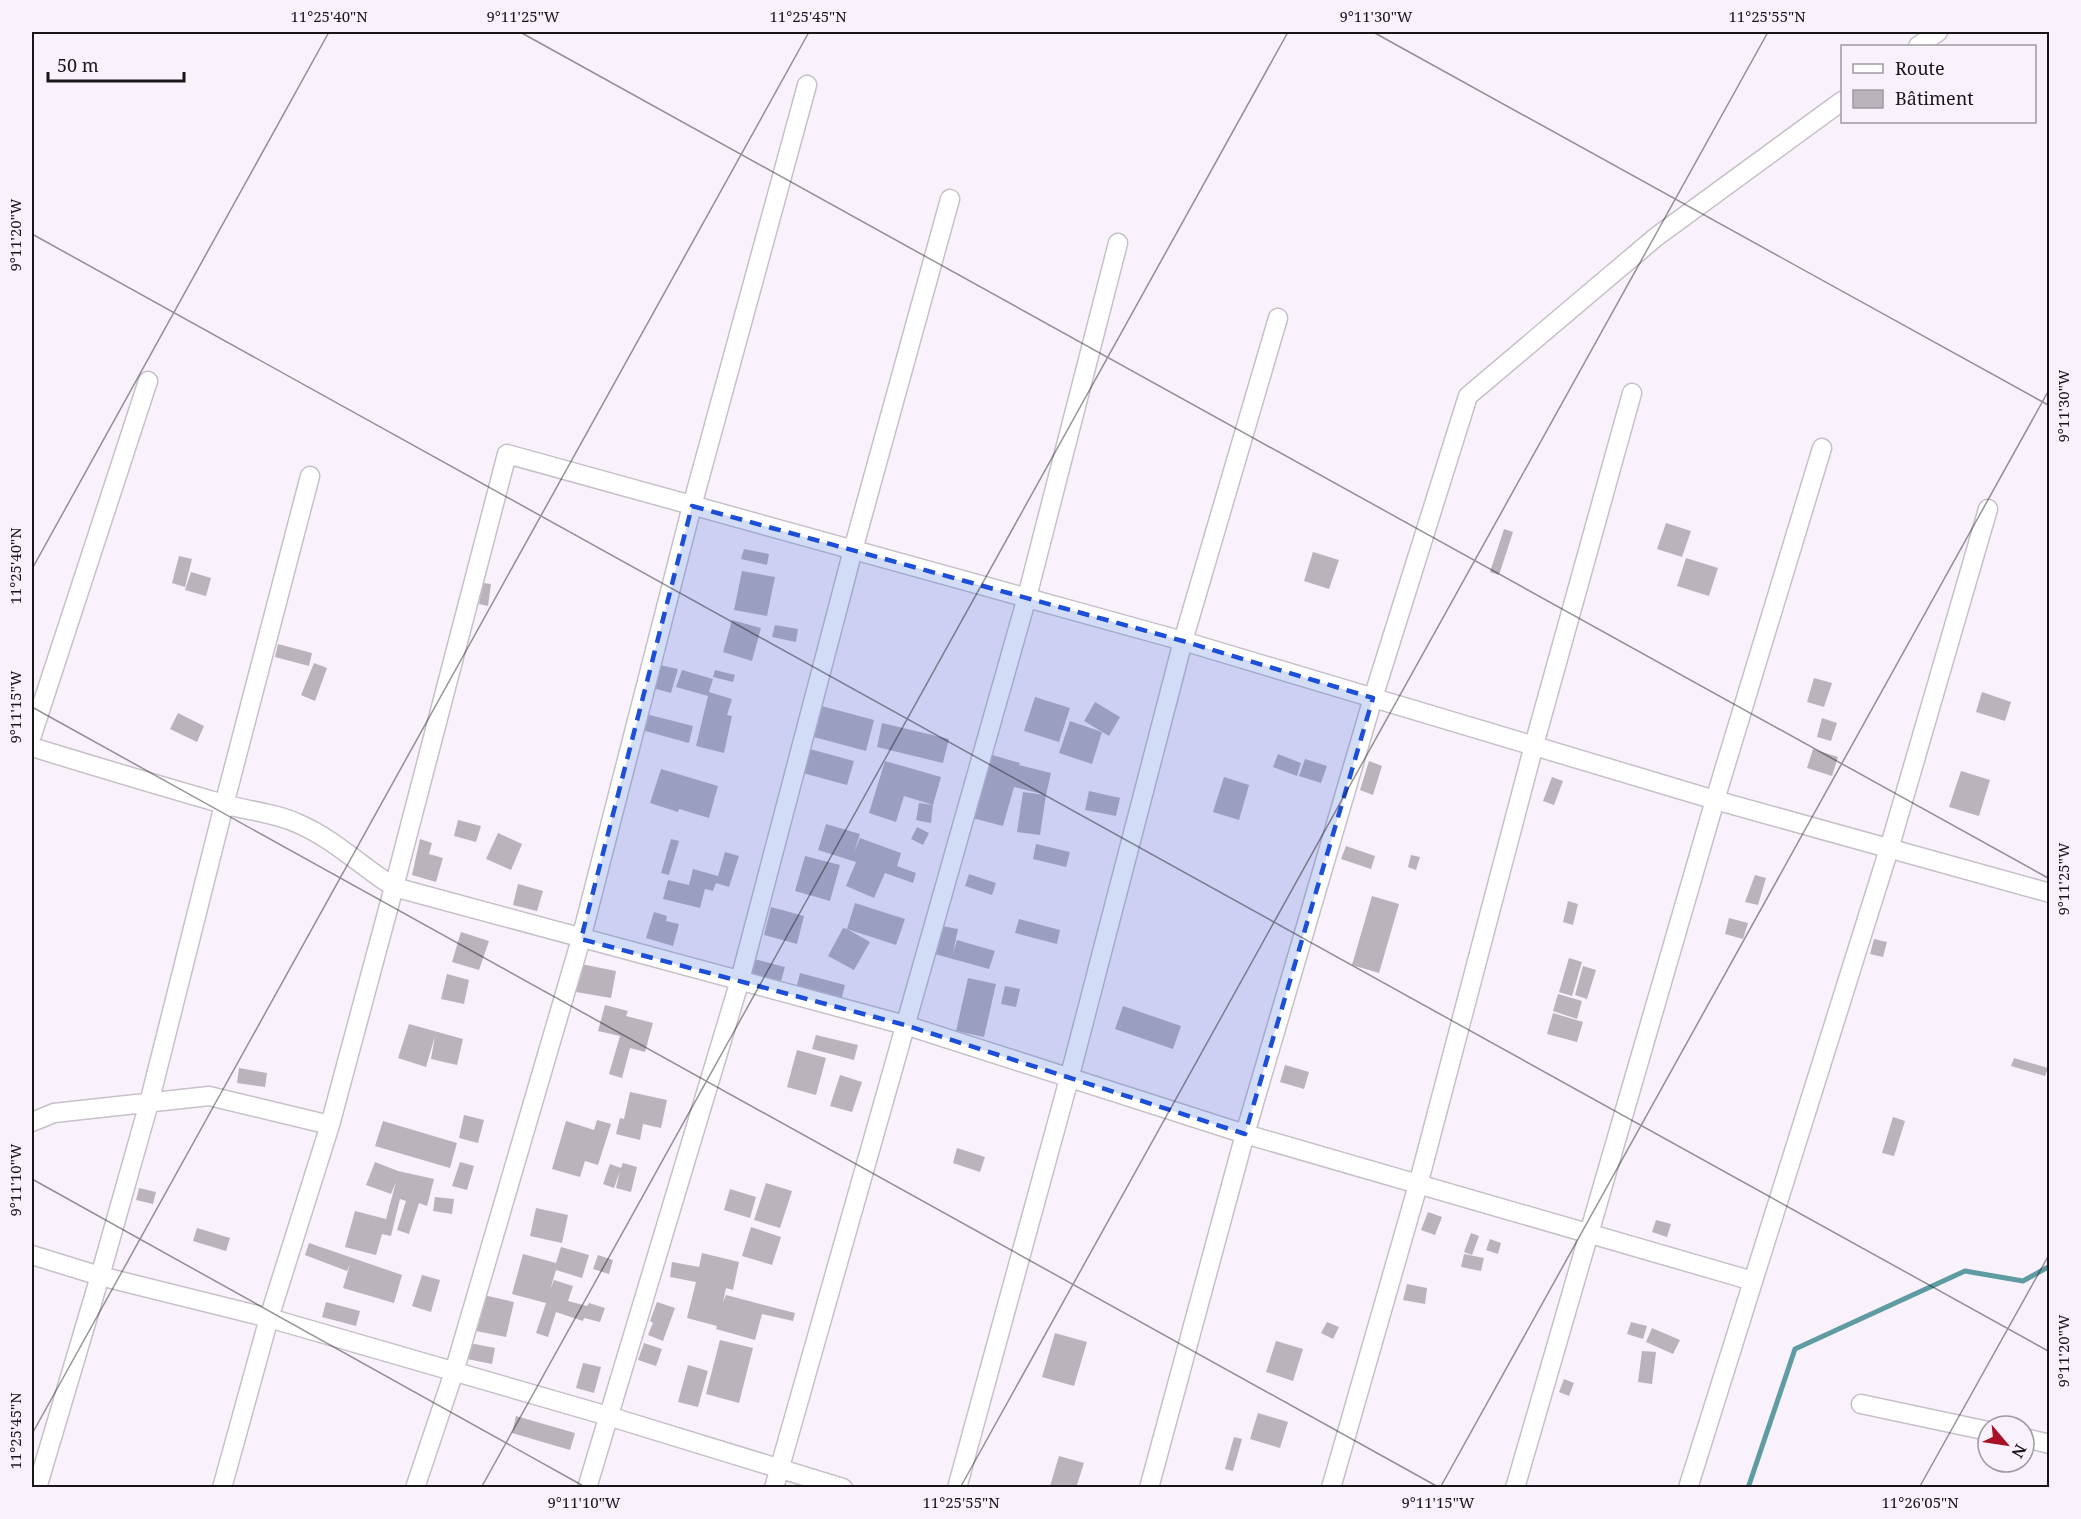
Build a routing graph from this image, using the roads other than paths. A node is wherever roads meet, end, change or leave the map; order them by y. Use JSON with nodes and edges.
{"nodes":[{"id":1,"x":1938,"y":32,"type":"edge"},
{"id":2,"x":1919,"y":45,"type":"edge"},
{"id":3,"x":807,"y":85,"type":"dead end"},
{"id":4,"x":1841,"y":102,"type":"edge"},
{"id":5,"x":950,"y":199,"type":"dead end"},
{"id":6,"x":1118,"y":243,"type":"dead end"},
{"id":7,"x":1278,"y":318,"type":"dead end"},
{"id":8,"x":148,"y":381,"type":"dead end"},
{"id":9,"x":1632,"y":393,"type":"dead end"},
{"id":10,"x":1822,"y":448,"type":"dead end"},
{"id":11,"x":310,"y":476,"type":"dead end"},
{"id":12,"x":692,"y":506,"type":"junction"},
{"id":13,"x":1988,"y":509,"type":"dead end"},
{"id":14,"x":853,"y":550,"type":"junction"},
{"id":15,"x":1027,"y":597,"type":"junction"},
{"id":16,"x":1183,"y":641,"type":"junction"},
{"id":17,"x":1373,"y":698,"type":"junction"},
{"id":18,"x":32,"y":735,"type":"edge"},
{"id":19,"x":1534,"y":745,"type":"junction"},
{"id":20,"x":32,"y":747,"type":"edge"},
{"id":21,"x":1715,"y":800,"type":"junction"},
{"id":22,"x":224,"y":805,"type":"junction"},
{"id":23,"x":1889,"y":849,"type":"junction"},
{"id":24,"x":394,"y":887,"type":"junction"},
{"id":25,"x":2049,"y":893,"type":"edge"},
{"id":26,"x":581,"y":939,"type":"junction"},
{"id":27,"x":740,"y":980,"type":"junction"},
{"id":28,"x":905,"y":1025,"type":"junction"},
{"id":29,"x":1069,"y":1079,"type":"junction"},
{"id":30,"x":149,"y":1103,"type":"junction"},
{"id":31,"x":32,"y":1122,"type":"edge"},
{"id":32,"x":330,"y":1125,"type":"junction"},
{"id":33,"x":1245,"y":1134,"type":"junction"},
{"id":34,"x":1418,"y":1185,"type":"junction"},
{"id":35,"x":1589,"y":1232,"type":"junction"},
{"id":36,"x":32,"y":1255,"type":"edge"},
{"id":37,"x":100,"y":1276,"type":"junction"},
{"id":38,"x":1753,"y":1281,"type":"junction"},
{"id":39,"x":269,"y":1318,"type":"junction"},
{"id":40,"x":454,"y":1372,"type":"junction"},
{"id":41,"x":1861,"y":1404,"type":"dead end"},
{"id":42,"x":608,"y":1416,"type":"junction"},
{"id":43,"x":1976,"y":1428,"type":"edge"},
{"id":44,"x":779,"y":1469,"type":"junction"},
{"id":45,"x":37,"y":1488,"type":"edge"},
{"id":46,"x":222,"y":1488,"type":"edge"},
{"id":47,"x":415,"y":1488,"type":"edge"},
{"id":48,"x":587,"y":1488,"type":"edge"},
{"id":49,"x":774,"y":1488,"type":"edge"},
{"id":50,"x":843,"y":1488,"type":"edge"},
{"id":51,"x":957,"y":1488,"type":"edge"},
{"id":52,"x":1149,"y":1488,"type":"edge"},
{"id":53,"x":1331,"y":1488,"type":"edge"},
{"id":54,"x":1515,"y":1488,"type":"edge"},
{"id":55,"x":1688,"y":1488,"type":"edge"}],
"edges":[{"from":1,"to":2,"type":"street"},
{"from":3,"to":12,"type":"street"},
{"from":4,"to":17,"type":"street"},
{"from":5,"to":14,"type":"street"},
{"from":6,"to":15,"type":"street"},
{"from":7,"to":16,"type":"street"},
{"from":8,"to":18,"type":"street"},
{"from":9,"to":19,"type":"street"},
{"from":10,"to":21,"type":"street"},
{"from":11,"to":22,"type":"street"},
{"from":12,"to":14,"type":"street"},
{"from":12,"to":24,"type":"street"},
{"from":12,"to":26,"type":"street"},
{"from":13,"to":23,"type":"street"},
{"from":14,"to":15,"type":"street"},
{"from":14,"to":27,"type":"street"},
{"from":15,"to":16,"type":"street"},
{"from":15,"to":28,"type":"street"},
{"from":16,"to":17,"type":"street"},
{"from":16,"to":29,"type":"street"},
{"from":17,"to":19,"type":"street"},
{"from":17,"to":33,"type":"street"},
{"from":19,"to":21,"type":"street"},
{"from":19,"to":34,"type":"street"},
{"from":20,"to":22,"type":"street"},
{"from":21,"to":23,"type":"street"},
{"from":21,"to":35,"type":"street"},
{"from":22,"to":24,"type":"street"},
{"from":22,"to":30,"type":"street"},
{"from":23,"to":25,"type":"street"},
{"from":23,"to":38,"type":"street"},
{"from":24,"to":26,"type":"street"},
{"from":24,"to":32,"type":"street"},
{"from":26,"to":27,"type":"street"},
{"from":26,"to":40,"type":"street"},
{"from":27,"to":28,"type":"street"},
{"from":27,"to":42,"type":"street"},
{"from":28,"to":29,"type":"street"},
{"from":28,"to":44,"type":"street"},
{"from":29,"to":33,"type":"street"},
{"from":29,"to":51,"type":"street"},
{"from":30,"to":31,"type":"street"},
{"from":30,"to":32,"type":"street"},
{"from":30,"to":37,"type":"street"},
{"from":32,"to":39,"type":"street"},
{"from":33,"to":34,"type":"street"},
{"from":33,"to":52,"type":"street"},
{"from":34,"to":35,"type":"street"},
{"from":34,"to":53,"type":"street"},
{"from":35,"to":38,"type":"street"},
{"from":35,"to":54,"type":"street"},
{"from":36,"to":37,"type":"street"},
{"from":37,"to":39,"type":"street"},
{"from":37,"to":45,"type":"street"},
{"from":38,"to":55,"type":"street"},
{"from":39,"to":40,"type":"street"},
{"from":39,"to":46,"type":"street"},
{"from":40,"to":42,"type":"street"},
{"from":40,"to":47,"type":"street"},
{"from":41,"to":43,"type":"street"},
{"from":42,"to":44,"type":"street"},
{"from":42,"to":48,"type":"street"},
{"from":44,"to":49,"type":"street"},
{"from":44,"to":50,"type":"street"}]}
